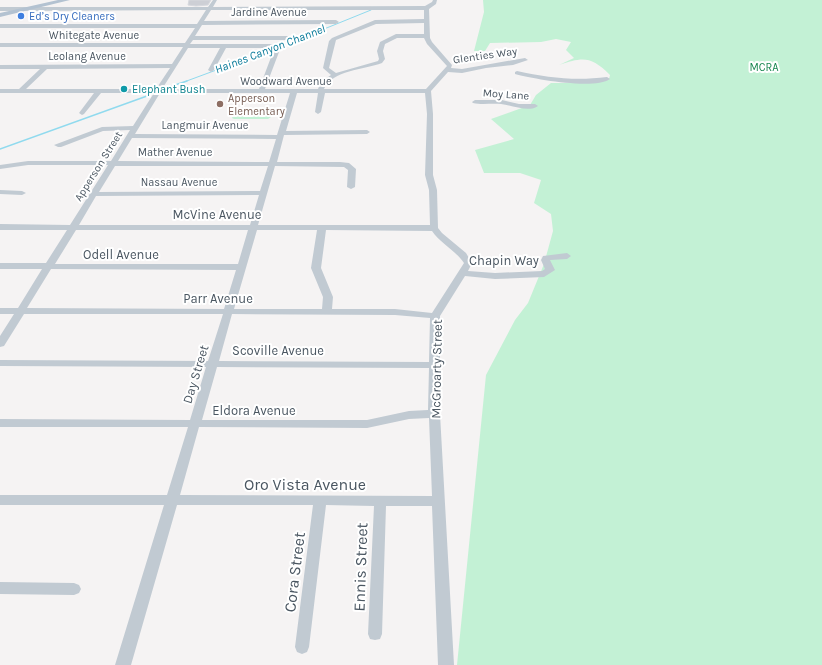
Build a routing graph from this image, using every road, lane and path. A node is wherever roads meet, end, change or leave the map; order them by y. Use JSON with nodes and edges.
{"nodes":[{"id":1,"x":63,"y":0,"type":"edge"},
{"id":2,"x":215,"y":0,"type":"edge"},
{"id":3,"x":287,"y":0,"type":"edge"},
{"id":4,"x":344,"y":0,"type":"edge"},
{"id":5,"x":435,"y":0,"type":"edge"},
{"id":6,"x":383,"y":2,"type":"dead end"},
{"id":7,"x":128,"y":4,"type":"dead end"},
{"id":8,"x":209,"y":8,"type":"junction"},
{"id":9,"x":283,"y":8,"type":"junction"},
{"id":10,"x":342,"y":8,"type":"junction"},
{"id":11,"x":373,"y":8,"type":"junction"},
{"id":12,"x":426,"y":8,"type":"junction"},
{"id":13,"x":0,"y":9,"type":"edge"},
{"id":14,"x":24,"y":9,"type":"junction"},
{"id":15,"x":123,"y":9,"type":"junction"},
{"id":16,"x":0,"y":15,"type":"edge"},
{"id":17,"x":426,"y":21,"type":"junction"},
{"id":18,"x":336,"y":22,"type":"dead end"},
{"id":19,"x":200,"y":24,"type":"junction"},
{"id":20,"x":0,"y":26,"type":"edge"},
{"id":21,"x":426,"y":36,"type":"junction"},
{"id":22,"x":192,"y":38,"type":"junction"},
{"id":23,"x":299,"y":38,"type":"dead end"},
{"id":24,"x":0,"y":45,"type":"edge"},
{"id":25,"x":187,"y":46,"type":"junction"},
{"id":26,"x":224,"y":46,"type":"junction"},
{"id":27,"x":280,"y":46,"type":"dead end"},
{"id":28,"x":276,"y":52,"type":"dead end"},
{"id":29,"x":525,"y":60,"type":"dead end"},
{"id":30,"x":174,"y":66,"type":"junction"},
{"id":31,"x":0,"y":67,"type":"edge"},
{"id":32,"x":45,"y":67,"type":"junction"},
{"id":33,"x":211,"y":70,"type":"dead end"},
{"id":34,"x":448,"y":70,"type":"junction"},
{"id":35,"x":517,"y":73,"type":"dead end"},
{"id":36,"x":337,"y":75,"type":"junction"},
{"id":37,"x":607,"y":79,"type":"dead end"},
{"id":38,"x":0,"y":91,"type":"edge"},
{"id":39,"x":21,"y":91,"type":"junction"},
{"id":40,"x":99,"y":91,"type":"junction"},
{"id":41,"x":159,"y":91,"type":"junction"},
{"id":42,"x":261,"y":91,"type":"junction"},
{"id":43,"x":294,"y":91,"type":"junction"},
{"id":44,"x":321,"y":91,"type":"junction"},
{"id":45,"x":428,"y":91,"type":"junction"},
{"id":46,"x":475,"y":102,"type":"dead end"},
{"id":47,"x":535,"y":106,"type":"dead end"},
{"id":48,"x":318,"y":112,"type":"dead end"},
{"id":49,"x":82,"y":113,"type":"dead end"},
{"id":50,"x":135,"y":128,"type":"junction"},
{"id":51,"x":367,"y":132,"type":"dead end"},
{"id":52,"x":281,"y":134,"type":"junction"},
{"id":53,"x":130,"y":136,"type":"junction"},
{"id":54,"x":58,"y":144,"type":"dead end"},
{"id":55,"x":113,"y":163,"type":"junction"},
{"id":56,"x":272,"y":164,"type":"junction"},
{"id":57,"x":0,"y":167,"type":"edge"},
{"id":58,"x":351,"y":187,"type":"dead end"},
{"id":59,"x":0,"y":192,"type":"edge"},
{"id":60,"x":22,"y":193,"type":"dead end"},
{"id":61,"x":264,"y":193,"type":"junction"},
{"id":62,"x":94,"y":194,"type":"junction"},
{"id":63,"x":0,"y":227,"type":"edge"},
{"id":64,"x":74,"y":227,"type":"junction"},
{"id":65,"x":254,"y":227,"type":"junction"},
{"id":66,"x":322,"y":228,"type":"junction"},
{"id":67,"x":434,"y":228,"type":"junction"},
{"id":68,"x":567,"y":256,"type":"dead end"},
{"id":69,"x":0,"y":266,"type":"edge"},
{"id":70,"x":49,"y":266,"type":"junction"},
{"id":71,"x":242,"y":267,"type":"junction"},
{"id":72,"x":462,"y":273,"type":"junction"},
{"id":73,"x":0,"y":311,"type":"edge"},
{"id":74,"x":21,"y":311,"type":"junction"},
{"id":75,"x":228,"y":312,"type":"junction"},
{"id":76,"x":327,"y":312,"type":"junction"},
{"id":77,"x":435,"y":316,"type":"junction"},
{"id":78,"x":0,"y":344,"type":"edge"},
{"id":79,"x":0,"y":363,"type":"edge"},
{"id":80,"x":213,"y":363,"type":"junction"},
{"id":81,"x":435,"y":365,"type":"junction"},
{"id":82,"x":434,"y":414,"type":"junction"},
{"id":83,"x":0,"y":423,"type":"edge"},
{"id":84,"x":195,"y":424,"type":"junction"},
{"id":85,"x":0,"y":500,"type":"edge"},
{"id":86,"x":172,"y":500,"type":"junction"},
{"id":87,"x":320,"y":501,"type":"junction"},
{"id":88,"x":380,"y":501,"type":"junction"},
{"id":89,"x":439,"y":501,"type":"junction"},
{"id":90,"x":0,"y":588,"type":"edge"},
{"id":91,"x":74,"y":589,"type":"dead end"},
{"id":92,"x":375,"y":634,"type":"dead end"},
{"id":93,"x":302,"y":647,"type":"dead end"},
{"id":94,"x":123,"y":665,"type":"edge"},
{"id":95,"x":446,"y":665,"type":"edge"}],
"edges":[{"from":1,"to":14,"type":"main road"},
{"from":2,"to":8,"type":"street","name":"Apperson Street"},
{"from":3,"to":9,"type":"street"},
{"from":4,"to":10,"type":"street"},
{"from":5,"to":12,"type":"street"},
{"from":6,"to":11,"type":"street"},
{"from":7,"to":15,"type":"street"},
{"from":8,"to":9,"type":"street"},
{"from":8,"to":15,"type":"street"},
{"from":8,"to":19,"type":"street","name":"Apperson Street"},
{"from":9,"to":10,"type":"street"},
{"from":10,"to":11,"type":"street"},
{"from":11,"to":12,"type":"street"},
{"from":12,"to":17,"type":"street"},
{"from":13,"to":14,"type":"street"},
{"from":14,"to":15,"type":"street"},
{"from":14,"to":16,"type":"main road"},
{"from":17,"to":21,"type":"street"},
{"from":17,"to":36,"type":"street"},
{"from":18,"to":19,"type":"street","name":"Jardine Avenue"},
{"from":19,"to":20,"type":"street","name":"Jardine Avenue"},
{"from":19,"to":22,"type":"street","name":"Apperson Street"},
{"from":21,"to":34,"type":"street"},
{"from":21,"to":36,"type":"street"},
{"from":22,"to":23,"type":"street"},
{"from":22,"to":25,"type":"street","name":"Apperson Street"},
{"from":24,"to":25,"type":"street","name":"Whitegate Avenue"},
{"from":25,"to":26,"type":"street","name":"Whitegate Avenue"},
{"from":25,"to":30,"type":"street","name":"Apperson Street"},
{"from":26,"to":27,"type":"street","name":"Whitegate Avenue"},
{"from":26,"to":33,"type":"street"},
{"from":28,"to":42,"type":"street"},
{"from":29,"to":34,"type":"street","name":"Glenties Way"},
{"from":30,"to":32,"type":"street","name":"Leolang Avenue"},
{"from":30,"to":41,"type":"street","name":"Apperson Street"},
{"from":31,"to":32,"type":"street","name":"Leolang Avenue"},
{"from":32,"to":39,"type":"street"},
{"from":34,"to":45,"type":"street"},
{"from":35,"to":37,"type":"street"},
{"from":36,"to":44,"type":"street"},
{"from":38,"to":39,"type":"street","name":"Woodward Avenue"},
{"from":39,"to":40,"type":"street","name":"Woodward Avenue"},
{"from":40,"to":41,"type":"street","name":"Woodward Avenue"},
{"from":40,"to":49,"type":"street"},
{"from":41,"to":42,"type":"street","name":"Woodward Avenue"},
{"from":41,"to":50,"type":"street","name":"Apperson Street"},
{"from":42,"to":43,"type":"street","name":"Woodward Avenue"},
{"from":43,"to":44,"type":"street","name":"Woodward Avenue"},
{"from":43,"to":52,"type":"street","name":"Day Street"},
{"from":44,"to":45,"type":"street","name":"Woodward Avenue"},
{"from":44,"to":48,"type":"street"},
{"from":45,"to":67,"type":"street"},
{"from":46,"to":47,"type":"street","name":"Moy Lane"},
{"from":50,"to":53,"type":"street","name":"Apperson Street"},
{"from":50,"to":54,"type":"street"},
{"from":51,"to":52,"type":"street","name":"Langmuir Avenue"},
{"from":52,"to":53,"type":"street","name":"Langmuir Avenue"},
{"from":52,"to":56,"type":"street","name":"Day Street"},
{"from":53,"to":55,"type":"street","name":"Apperson Street"},
{"from":55,"to":56,"type":"street","name":"Mather Avenue"},
{"from":55,"to":57,"type":"street","name":"Mather Avenue"},
{"from":55,"to":62,"type":"street","name":"Apperson Street"},
{"from":56,"to":58,"type":"street","name":"Mather Avenue"},
{"from":56,"to":61,"type":"street","name":"Day Street"},
{"from":59,"to":60,"type":"street"},
{"from":61,"to":62,"type":"street","name":"Nassau Avenue"},
{"from":61,"to":65,"type":"street","name":"Day Street"},
{"from":62,"to":64,"type":"street","name":"Apperson Street"},
{"from":63,"to":64,"type":"street","name":"McVine Avenue"},
{"from":64,"to":65,"type":"street","name":"McVine Avenue"},
{"from":64,"to":70,"type":"street","name":"Apperson Street"},
{"from":65,"to":66,"type":"street","name":"McVine Avenue"},
{"from":65,"to":71,"type":"street","name":"Day Street"},
{"from":66,"to":67,"type":"street","name":"McVine Avenue"},
{"from":66,"to":76,"type":"street"},
{"from":67,"to":72,"type":"street","name":"McGroarty Street"},
{"from":68,"to":72,"type":"street","name":"Chapin Way"},
{"from":69,"to":70,"type":"street","name":"Odell Avenue"},
{"from":70,"to":71,"type":"street","name":"Odell Avenue"},
{"from":70,"to":74,"type":"street","name":"Apperson Street"},
{"from":71,"to":75,"type":"street","name":"Day Street"},
{"from":72,"to":77,"type":"street","name":"McGroarty Street"},
{"from":73,"to":74,"type":"street","name":"Parr Avenue"},
{"from":74,"to":75,"type":"street","name":"Parr Avenue"},
{"from":74,"to":78,"type":"street","name":"Apperson Street"},
{"from":75,"to":76,"type":"street","name":"Parr Avenue"},
{"from":75,"to":80,"type":"street","name":"Day Street"},
{"from":76,"to":77,"type":"street","name":"Parr Avenue"},
{"from":77,"to":81,"type":"street","name":"McGroarty Street"},
{"from":79,"to":80,"type":"street","name":"Scoville Avenue"},
{"from":80,"to":81,"type":"street","name":"Scoville Avenue"},
{"from":80,"to":84,"type":"street","name":"Day Street"},
{"from":81,"to":82,"type":"street","name":"McGroarty Street"},
{"from":82,"to":84,"type":"street","name":"Eldora Avenue"},
{"from":82,"to":89,"type":"street","name":"McGroarty Street"},
{"from":83,"to":84,"type":"street","name":"Eldora Avenue"},
{"from":84,"to":86,"type":"street","name":"Day Street"},
{"from":85,"to":86,"type":"street","name":"Oro Vista Avenue"},
{"from":86,"to":87,"type":"street","name":"Oro Vista Avenue"},
{"from":86,"to":94,"type":"street","name":"Day Street"},
{"from":87,"to":88,"type":"street","name":"Oro Vista Avenue"},
{"from":87,"to":93,"type":"street","name":"Cora Street"},
{"from":88,"to":89,"type":"street","name":"Oro Vista Avenue"},
{"from":88,"to":92,"type":"street","name":"Ennis Street"},
{"from":89,"to":95,"type":"street","name":"McGroarty Street"},
{"from":90,"to":91,"type":"street"}]}
